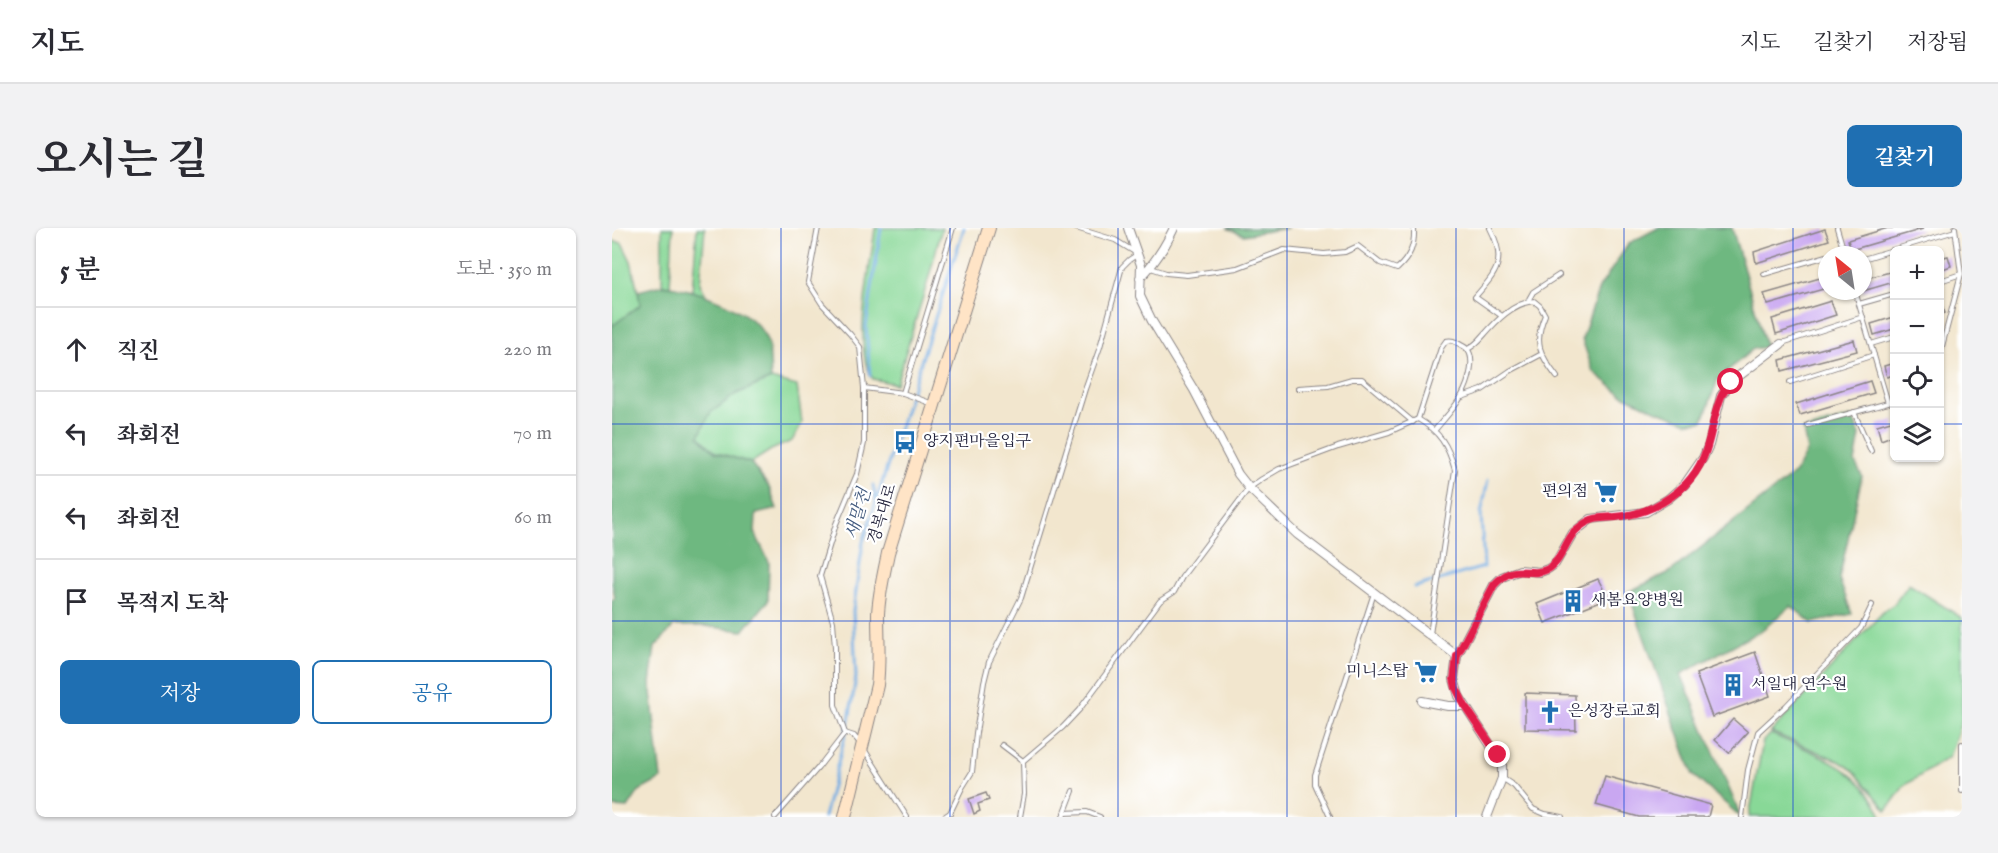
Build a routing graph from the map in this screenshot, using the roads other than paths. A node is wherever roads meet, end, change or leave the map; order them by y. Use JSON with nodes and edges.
{"nodes":[{"id":1,"x":818,"y":228,"type":"edge"},
{"id":2,"x":953,"y":228,"type":"edge"},
{"id":3,"x":988,"y":228,"type":"edge"},
{"id":4,"x":1076,"y":228,"type":"edge"},
{"id":5,"x":1128,"y":228,"type":"edge"},
{"id":6,"x":1174,"y":228,"type":"edge"},
{"id":7,"x":1414,"y":228,"type":"edge"},
{"id":8,"x":1490,"y":228,"type":"edge"},
{"id":9,"x":1497,"y":228,"type":"edge"},
{"id":10,"x":1837,"y":228,"type":"edge"},
{"id":11,"x":1955,"y":230,"type":"edge"},
{"id":12,"x":1493,"y":235,"type":"junction"},
{"id":13,"x":1842,"y":246,"type":"edge"},
{"id":14,"x":1138,"y":254,"type":"junction"},
{"id":15,"x":1872,"y":256,"type":"edge"},
{"id":16,"x":1818,"y":258,"type":"edge"},
{"id":17,"x":1150,"y":268,"type":"junction"},
{"id":18,"x":1558,"y":274,"type":"dead end"},
{"id":19,"x":1764,"y":274,"type":"dead end"},
{"id":20,"x":1961,"y":274,"type":"edge"},
{"id":21,"x":1140,"y":278,"type":"junction"},
{"id":22,"x":1944,"y":280,"type":"edge"},
{"id":23,"x":1890,"y":295,"type":"edge"},
{"id":24,"x":1858,"y":300,"type":"edge"},
{"id":25,"x":1527,"y":302,"type":"junction"},
{"id":26,"x":1859,"y":304,"type":"junction"},
{"id":27,"x":1502,"y":316,"type":"junction"},
{"id":28,"x":1863,"y":318,"type":"junction"},
{"id":29,"x":1948,"y":323,"type":"junction"},
{"id":30,"x":1944,"y":324,"type":"edge"},
{"id":31,"x":1944,"y":338,"type":"edge"},
{"id":32,"x":1890,"y":339,"type":"edge"},
{"id":33,"x":1781,"y":344,"type":"joint"},
{"id":34,"x":1871,"y":344,"type":"junction"},
{"id":35,"x":1468,"y":349,"type":"junction"},
{"id":36,"x":1540,"y":355,"type":"junction"},
{"id":37,"x":1874,"y":355,"type":"junction"},
{"id":38,"x":1557,"y":377,"type":"dead end"},
{"id":39,"x":1790,"y":382,"type":"dead end"},
{"id":40,"x":864,"y":388,"type":"junction"},
{"id":41,"x":1298,"y":388,"type":"dead end"},
{"id":42,"x":903,"y":393,"type":"junction"},
{"id":43,"x":1461,"y":397,"type":"junction"},
{"id":44,"x":1888,"y":403,"type":"joint"},
{"id":45,"x":933,"y":404,"type":"junction"},
{"id":46,"x":1854,"y":412,"type":"junction"},
{"id":47,"x":1418,"y":419,"type":"junction"},
{"id":48,"x":1413,"y":422,"type":"junction"},
{"id":49,"x":1809,"y":425,"type":"dead end"},
{"id":50,"x":1435,"y":430,"type":"junction"},
{"id":51,"x":1871,"y":452,"type":"dead end"},
{"id":52,"x":1249,"y":488,"type":"junction"},
{"id":53,"x":1374,"y":592,"type":"junction"},
{"id":54,"x":1872,"y":604,"type":"dead end"},
{"id":55,"x":1430,"y":634,"type":"junction"},
{"id":56,"x":1457,"y":656,"type":"junction"},
{"id":57,"x":1422,"y":700,"type":"dead end"},
{"id":58,"x":1465,"y":706,"type":"junction"},
{"id":59,"x":845,"y":733,"type":"junction"},
{"id":60,"x":1962,"y":744,"type":"edge"},
{"id":61,"x":1002,"y":745,"type":"dead end"},
{"id":62,"x":862,"y":746,"type":"junction"},
{"id":63,"x":1023,"y":761,"type":"junction"},
{"id":64,"x":1502,"y":778,"type":"junction"},
{"id":65,"x":1962,"y":790,"type":"edge"},
{"id":66,"x":1073,"y":791,"type":"dead end"},
{"id":67,"x":1063,"y":815,"type":"edge"},
{"id":68,"x":775,"y":817,"type":"edge"},
{"id":69,"x":845,"y":817,"type":"edge"},
{"id":70,"x":907,"y":817,"type":"edge"},
{"id":71,"x":944,"y":817,"type":"edge"},
{"id":72,"x":1020,"y":817,"type":"edge"},
{"id":73,"x":1100,"y":817,"type":"edge"},
{"id":74,"x":1330,"y":817,"type":"edge"},
{"id":75,"x":1487,"y":817,"type":"edge"},
{"id":76,"x":1562,"y":817,"type":"edge"},
{"id":77,"x":1742,"y":817,"type":"edge"}],
"edges":[{"from":1,"to":40,"type":"lane"},
{"from":2,"to":42,"type":"lane"},
{"from":3,"to":45,"type":"street","name":"경복대로"},
{"from":4,"to":14,"type":"lane"},
{"from":5,"to":14,"type":"street"},
{"from":6,"to":17,"type":"street"},
{"from":7,"to":17,"type":"lane"},
{"from":8,"to":12,"type":"lane"},
{"from":9,"to":12,"type":"lane"},
{"from":10,"to":13,"type":"lane"},
{"from":11,"to":15,"type":"lane"},
{"from":11,"to":20,"type":"lane"},
{"from":12,"to":27,"type":"lane"},
{"from":14,"to":21,"type":"street"},
{"from":14,"to":71,"type":"lane"},
{"from":16,"to":19,"type":"lane"},
{"from":17,"to":21,"type":"street"},
{"from":18,"to":25,"type":"lane"},
{"from":20,"to":22,"type":"lane"},
{"from":20,"to":29,"type":"lane"},
{"from":21,"to":52,"type":"street"},
{"from":23,"to":26,"type":"lane"},
{"from":24,"to":26,"type":"lane"},
{"from":25,"to":27,"type":"lane"},
{"from":25,"to":36,"type":"lane"},
{"from":26,"to":28,"type":"lane"},
{"from":27,"to":35,"type":"lane"},
{"from":28,"to":33,"type":"lane"},
{"from":28,"to":34,"type":"lane"},
{"from":29,"to":30,"type":"lane"},
{"from":29,"to":31,"type":"lane"},
{"from":32,"to":34,"type":"lane"},
{"from":33,"to":56,"type":"street"},
{"from":34,"to":37,"type":"lane"},
{"from":35,"to":43,"type":"lane"},
{"from":35,"to":47,"type":"lane"},
{"from":36,"to":38,"type":"lane"},
{"from":36,"to":43,"type":"lane"},
{"from":37,"to":39,"type":"lane"},
{"from":37,"to":44,"type":"lane"},
{"from":40,"to":42,"type":"lane"},
{"from":40,"to":59,"type":"lane"},
{"from":41,"to":48,"type":"lane"},
{"from":42,"to":45,"type":"lane"},
{"from":43,"to":50,"type":"lane"},
{"from":44,"to":46,"type":"lane"},
{"from":45,"to":62,"type":"street","name":"경복대로"},
{"from":46,"to":49,"type":"lane"},
{"from":46,"to":51,"type":"lane"},
{"from":47,"to":48,"type":"lane"},
{"from":47,"to":50,"type":"lane"},
{"from":48,"to":52,"type":"lane"},
{"from":50,"to":55,"type":"lane"},
{"from":52,"to":53,"type":"street"},
{"from":52,"to":63,"type":"lane"},
{"from":53,"to":55,"type":"street"},
{"from":53,"to":74,"type":"lane"},
{"from":54,"to":77,"type":"lane"},
{"from":55,"to":56,"type":"street"},
{"from":56,"to":58,"type":"street"},
{"from":57,"to":58,"type":"street"},
{"from":58,"to":64,"type":"street"},
{"from":59,"to":62,"type":"lane"},
{"from":59,"to":68,"type":"lane"},
{"from":60,"to":65,"type":"lane"},
{"from":61,"to":63,"type":"lane"},
{"from":62,"to":69,"type":"street","name":"경복대로"},
{"from":62,"to":70,"type":"lane"},
{"from":63,"to":72,"type":"lane"},
{"from":64,"to":75,"type":"street"},
{"from":64,"to":76,"type":"lane"},
{"from":66,"to":67,"type":"lane"},
{"from":67,"to":73,"type":"lane"}]}
